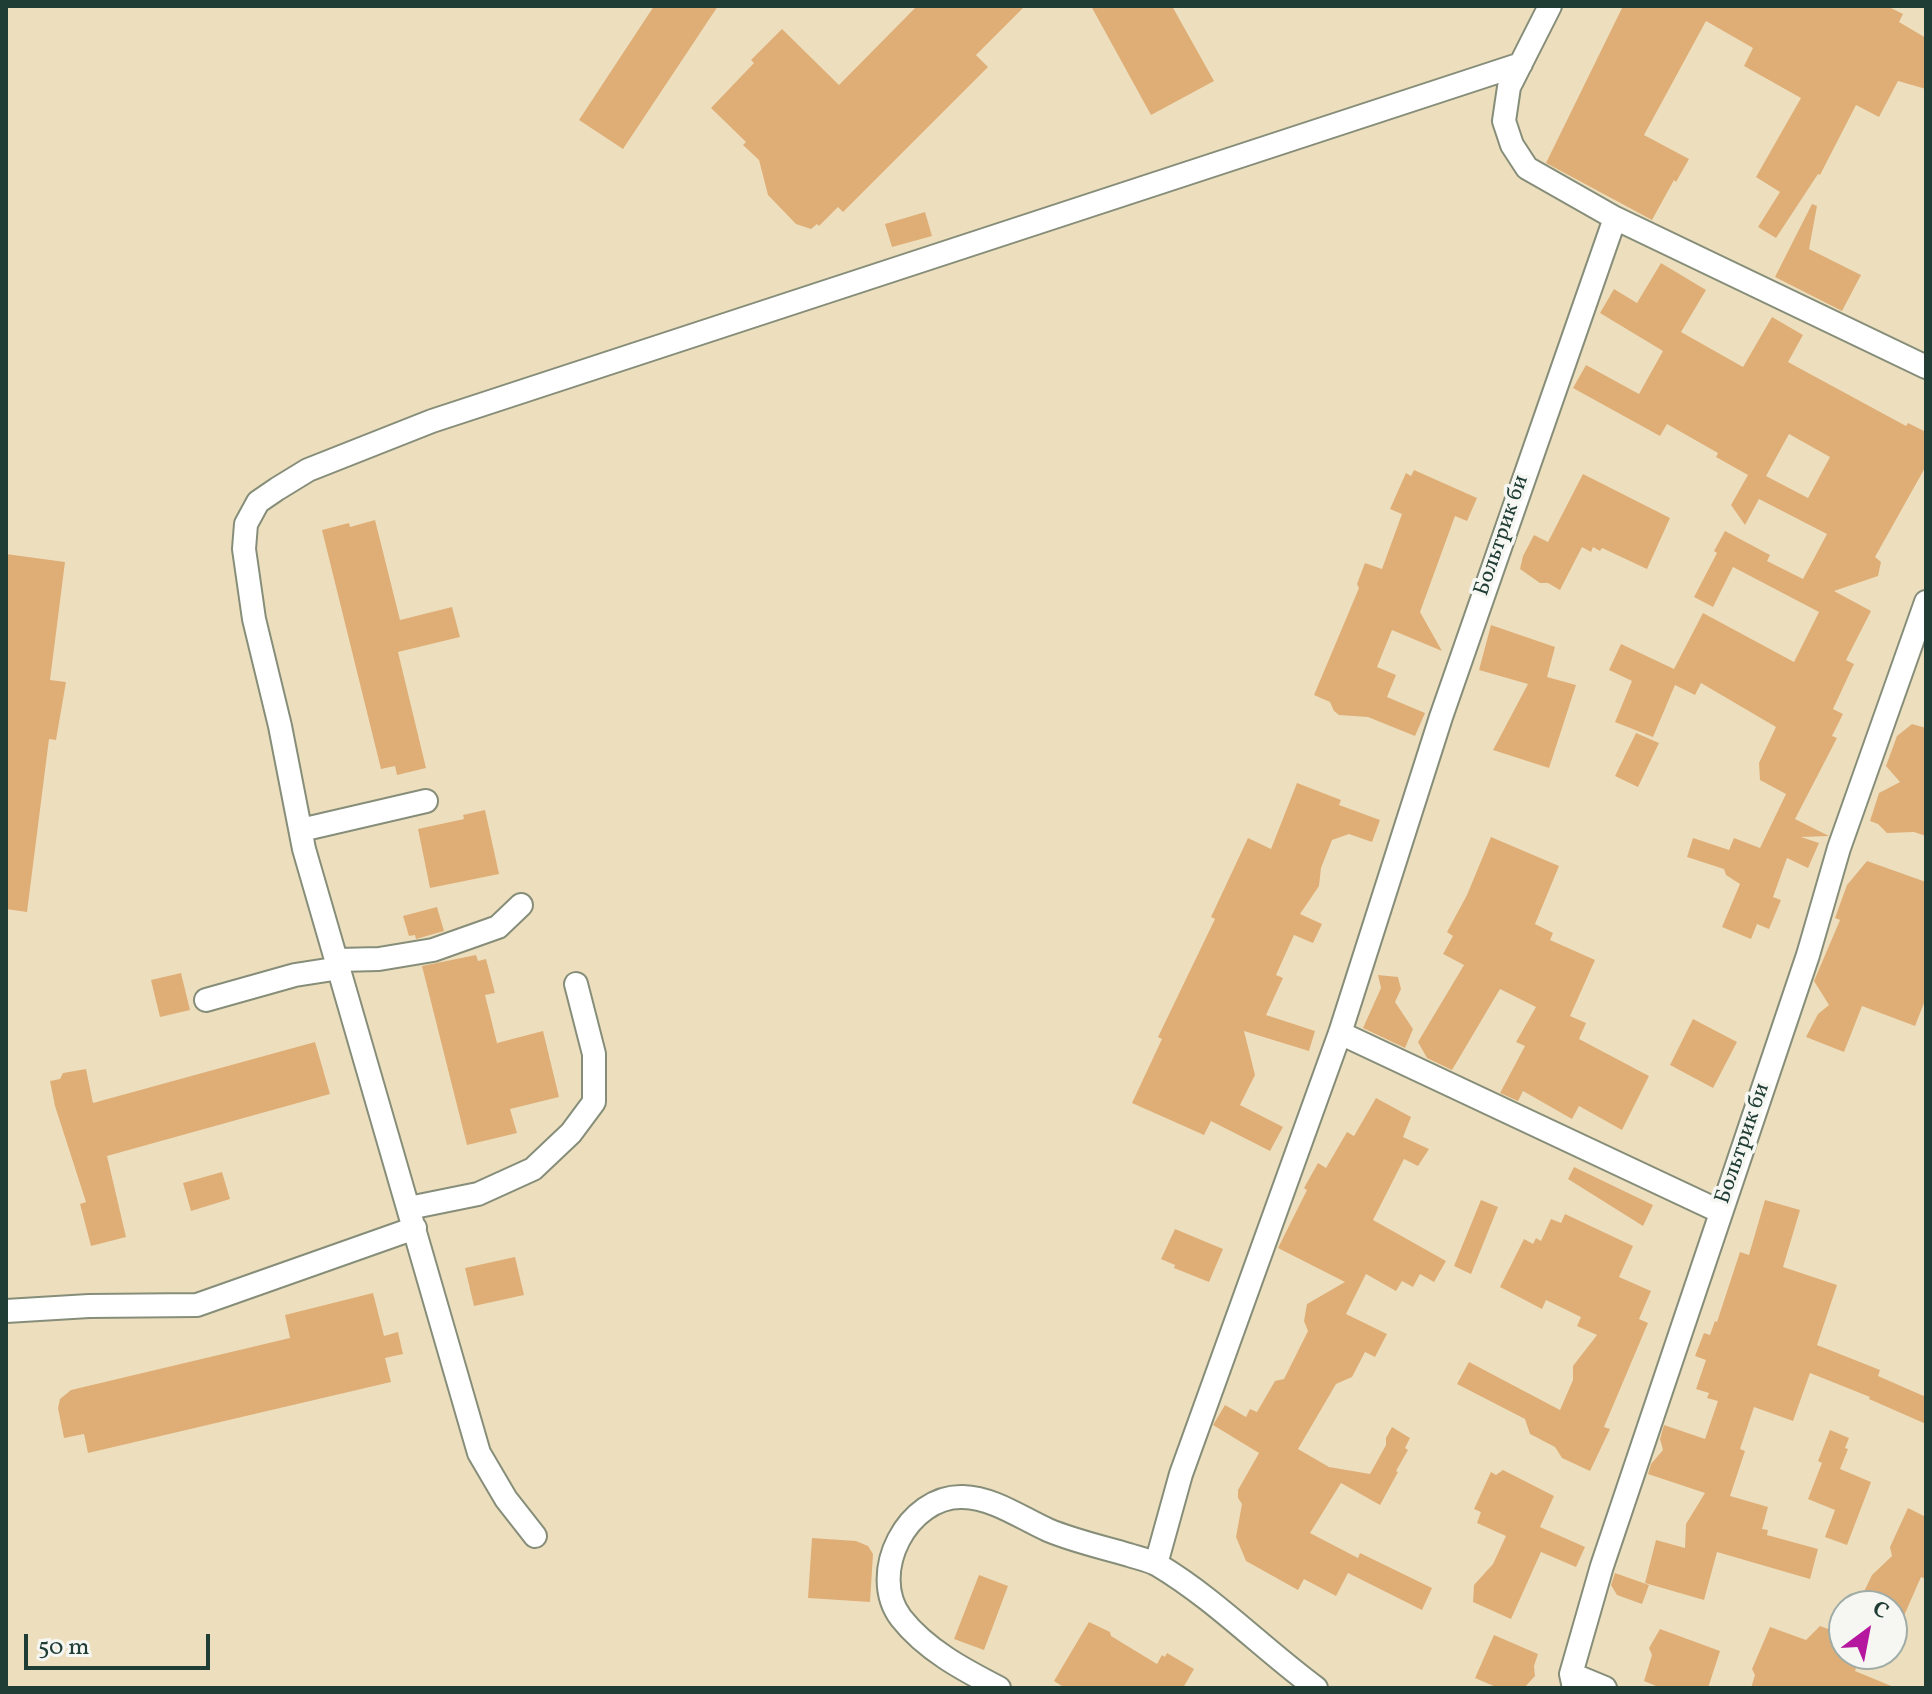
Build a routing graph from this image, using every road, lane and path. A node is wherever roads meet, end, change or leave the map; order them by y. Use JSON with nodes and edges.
{"nodes":[{"id":1,"x":1550,"y":6,"type":"edge"},
{"id":2,"x":1521,"y":64,"type":"junction"},
{"id":3,"x":1615,"y":218,"type":"junction"},
{"id":4,"x":1926,"y":367,"type":"edge"},
{"id":5,"x":1926,"y":602,"type":"edge"},
{"id":6,"x":426,"y":801,"type":"dead end"},
{"id":7,"x":301,"y":830,"type":"junction"},
{"id":8,"x":521,"y":905,"type":"dead end"},
{"id":9,"x":339,"y":964,"type":"junction"},
{"id":10,"x":576,"y":984,"type":"dead end"},
{"id":11,"x":206,"y":1000,"type":"dead end"},
{"id":12,"x":1340,"y":1033,"type":"junction"},
{"id":13,"x":1721,"y":1212,"type":"junction"},
{"id":14,"x":412,"y":1218,"type":"junction"},
{"id":15,"x":6,"y":1311,"type":"edge"},
{"id":16,"x":535,"y":1536,"type":"dead end"},
{"id":17,"x":1156,"y":1564,"type":"junction"},
{"id":18,"x":1572,"y":1681,"type":"edge"},
{"id":19,"x":999,"y":1688,"type":"edge"},
{"id":20,"x":1316,"y":1688,"type":"edge"},
{"id":21,"x":1605,"y":1688,"type":"edge"}],
"edges":[{"from":1,"to":2,"type":"street"},
{"from":2,"to":3,"type":"street"},
{"from":2,"to":7,"type":"street"},
{"from":3,"to":4,"type":"street"},
{"from":3,"to":12,"type":"street","name":"Больтрик би"},
{"from":5,"to":13,"type":"street","name":"Больтрик би"},
{"from":6,"to":7,"type":"street"},
{"from":7,"to":9,"type":"street"},
{"from":8,"to":9,"type":"street"},
{"from":9,"to":11,"type":"street"},
{"from":9,"to":14,"type":"street"},
{"from":10,"to":14,"type":"street"},
{"from":12,"to":13,"type":"street"},
{"from":12,"to":17,"type":"street","name":"Больтрик би"},
{"from":13,"to":18,"type":"street","name":"Больтрик би"},
{"from":14,"to":15,"type":"street"},
{"from":14,"to":16,"type":"street"},
{"from":17,"to":19,"type":"street"},
{"from":17,"to":20,"type":"street"},
{"from":18,"to":21,"type":"street"}]}
